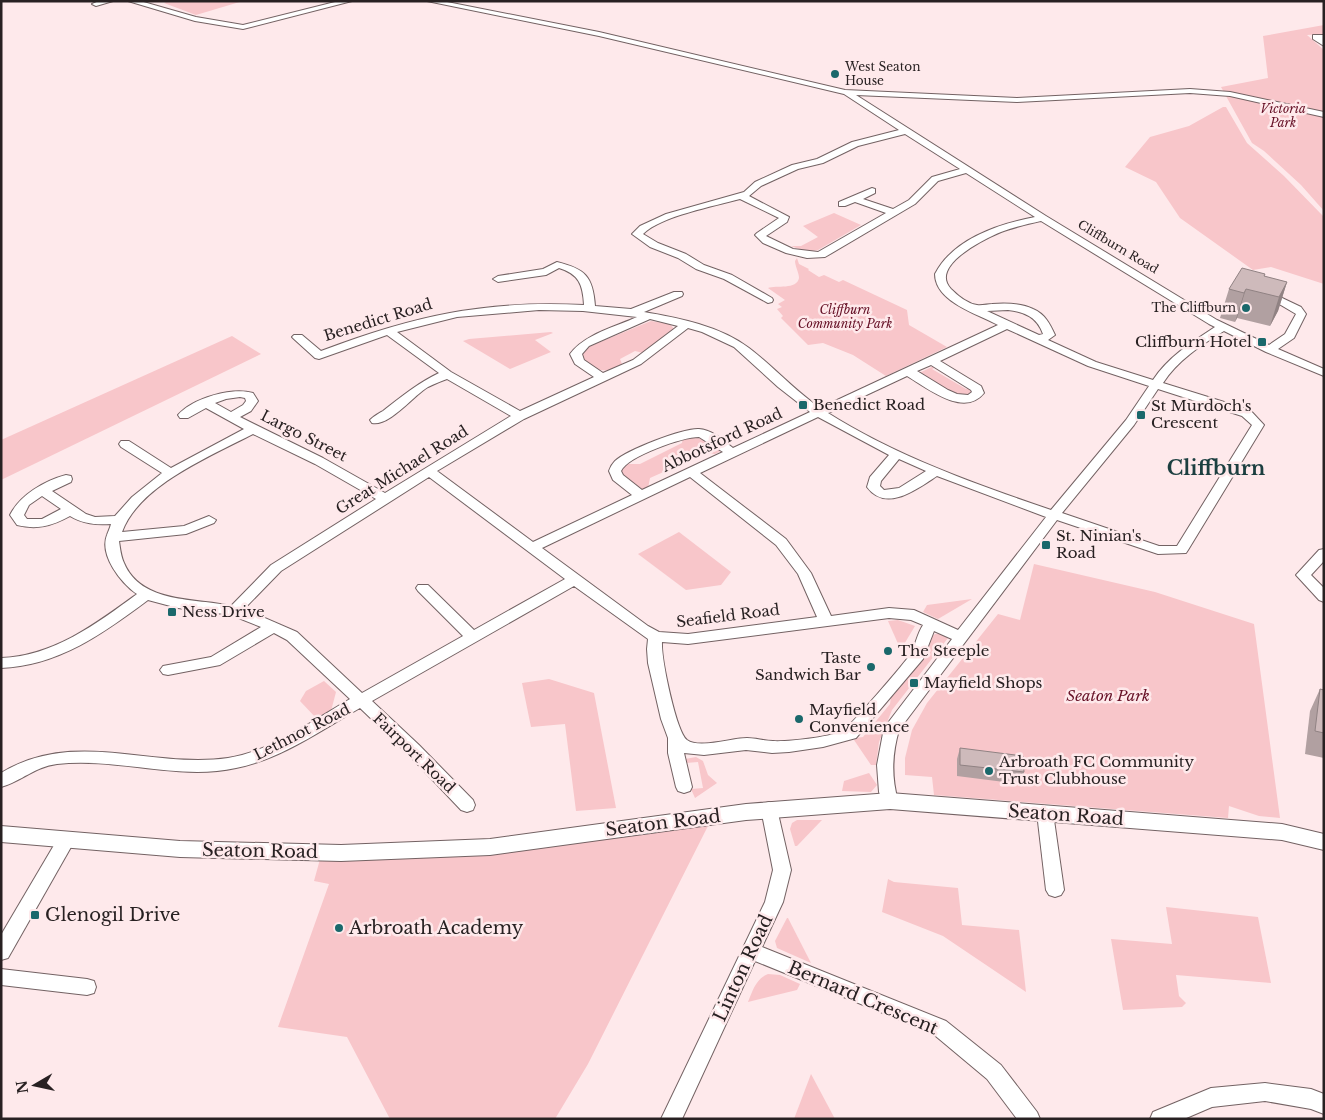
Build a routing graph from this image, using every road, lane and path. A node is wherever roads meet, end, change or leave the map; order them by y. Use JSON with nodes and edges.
{"nodes":[{"id":1,"x":110,"y":1,"type":"edge"},
{"id":2,"x":131,"y":1,"type":"edge"},
{"id":3,"x":349,"y":1,"type":"edge"},
{"id":4,"x":430,"y":1,"type":"edge"},
{"id":5,"x":96,"y":4,"type":"dead end"},
{"id":6,"x":1324,"y":37,"type":"edge"},
{"id":7,"x":1324,"y":44,"type":"edge"},
{"id":8,"x":845,"y":92,"type":"junction"},
{"id":9,"x":1324,"y":114,"type":"edge"},
{"id":10,"x":905,"y":132,"type":"junction"},
{"id":11,"x":966,"y":170,"type":"junction"},
{"id":12,"x":872,"y":191,"type":"dead end"},
{"id":13,"x":742,"y":196,"type":"junction"},
{"id":14,"x":856,"y":198,"type":"junction"},
{"id":15,"x":842,"y":204,"type":"dead end"},
{"id":16,"x":894,"y":212,"type":"junction"},
{"id":17,"x":1043,"y":218,"type":"junction"},
{"id":18,"x":498,"y":279,"type":"dead end"},
{"id":19,"x":764,"y":285,"type":"dead end"},
{"id":20,"x":1278,"y":287,"type":"edge"},
{"id":21,"x":752,"y":290,"type":"junction"},
{"id":22,"x":678,"y":294,"type":"dead end"},
{"id":23,"x":768,"y":300,"type":"dead end"},
{"id":24,"x":590,"y":308,"type":"junction"},
{"id":25,"x":974,"y":309,"type":"junction"},
{"id":26,"x":632,"y":313,"type":"junction"},
{"id":27,"x":648,"y":316,"type":"junction"},
{"id":28,"x":686,"y":325,"type":"junction"},
{"id":29,"x":1007,"y":326,"type":"junction"},
{"id":30,"x":1223,"y":327,"type":"junction"},
{"id":31,"x":389,"y":331,"type":"junction"},
{"id":32,"x":298,"y":337,"type":"dead end"},
{"id":33,"x":1038,"y":340,"type":"junction"},
{"id":34,"x":1270,"y":350,"type":"junction"},
{"id":35,"x":931,"y":360,"type":"junction"},
{"id":36,"x":908,"y":371,"type":"junction"},
{"id":37,"x":1324,"y":373,"type":"edge"},
{"id":38,"x":447,"y":374,"type":"junction"},
{"id":39,"x":603,"y":378,"type":"junction"},
{"id":40,"x":1155,"y":385,"type":"junction"},
{"id":41,"x":207,"y":403,"type":"junction"},
{"id":42,"x":820,"y":412,"type":"junction"},
{"id":43,"x":184,"y":415,"type":"dead end"},
{"id":44,"x":230,"y":416,"type":"junction"},
{"id":45,"x":520,"y":416,"type":"junction"},
{"id":46,"x":376,"y":420,"type":"dead end"},
{"id":47,"x":253,"y":430,"type":"junction"},
{"id":48,"x":125,"y":444,"type":"dead end"},
{"id":49,"x":732,"y":453,"type":"junction"},
{"id":50,"x":896,"y":454,"type":"junction"},
{"id":51,"x":429,"y":471,"type":"junction"},
{"id":52,"x":935,"y":471,"type":"junction"},
{"id":53,"x":691,"y":472,"type":"junction"},
{"id":54,"x":172,"y":474,"type":"junction"},
{"id":55,"x":66,"y":479,"type":"dead end"},
{"id":56,"x":43,"y":491,"type":"junction"},
{"id":57,"x":641,"y":496,"type":"junction"},
{"id":58,"x":385,"y":500,"type":"junction"},
{"id":59,"x":70,"y":510,"type":"junction"},
{"id":60,"x":1054,"y":514,"type":"junction"},
{"id":61,"x":118,"y":520,"type":"junction"},
{"id":62,"x":209,"y":520,"type":"dead end"},
{"id":63,"x":112,"y":537,"type":"junction"},
{"id":64,"x":534,"y":547,"type":"junction"},
{"id":65,"x":1324,"y":553,"type":"edge"},
{"id":66,"x":576,"y":579,"type":"junction"},
{"id":67,"x":423,"y":588,"type":"dead end"},
{"id":68,"x":147,"y":594,"type":"junction"},
{"id":69,"x":1324,"y":597,"type":"edge"},
{"id":70,"x":234,"y":611,"type":"junction"},
{"id":71,"x":826,"y":621,"type":"junction"},
{"id":72,"x":931,"y":623,"type":"junction"},
{"id":73,"x":273,"y":627,"type":"junction"},
{"id":74,"x":656,"y":637,"type":"junction"},
{"id":75,"x":960,"y":637,"type":"junction"},
{"id":76,"x":473,"y":638,"type":"junction"},
{"id":77,"x":5,"y":663,"type":"edge"},
{"id":78,"x":168,"y":670,"type":"dead end"},
{"id":79,"x":1,"y":677,"type":"edge"},
{"id":80,"x":361,"y":701,"type":"junction"},
{"id":81,"x":676,"y":739,"type":"junction"},
{"id":82,"x":1,"y":781,"type":"edge"},
{"id":83,"x":684,"y":786,"type":"dead end"},
{"id":84,"x":890,"y":801,"type":"junction"},
{"id":85,"x":467,"y":805,"type":"dead end"},
{"id":86,"x":770,"y":809,"type":"junction"},
{"id":87,"x":1045,"y":813,"type":"junction"},
{"id":88,"x":1,"y":834,"type":"edge"},
{"id":89,"x":66,"y":840,"type":"junction"},
{"id":90,"x":1324,"y":842,"type":"edge"},
{"id":91,"x":1055,"y":890,"type":"dead end"},
{"id":92,"x":751,"y":951,"type":"junction"},
{"id":93,"x":1,"y":952,"type":"edge"},
{"id":94,"x":1,"y":977,"type":"edge"},
{"id":95,"x":87,"y":987,"type":"dead end"},
{"id":96,"x":1324,"y":1104,"type":"edge"},
{"id":97,"x":671,"y":1119,"type":"edge"},
{"id":98,"x":1030,"y":1119,"type":"edge"},
{"id":99,"x":1160,"y":1119,"type":"edge"}],
"edges":[{"from":1,"to":5,"type":"street"},
{"from":2,"to":3,"type":"street"},
{"from":4,"to":8,"type":"street"},
{"from":6,"to":7,"type":"street"},
{"from":8,"to":9,"type":"street"},
{"from":8,"to":10,"type":"street","name":"Cliffburn Road"},
{"from":10,"to":11,"type":"street","name":"Cliffburn Road"},
{"from":10,"to":13,"type":"street"},
{"from":11,"to":16,"type":"street"},
{"from":11,"to":17,"type":"street","name":"Cliffburn Road"},
{"from":12,"to":14,"type":"street"},
{"from":13,"to":16,"type":"street"},
{"from":13,"to":21,"type":"street"},
{"from":14,"to":15,"type":"street"},
{"from":14,"to":16,"type":"street"},
{"from":17,"to":25,"type":"street"},
{"from":17,"to":30,"type":"street","name":"Cliffburn Road"},
{"from":18,"to":24,"type":"street"},
{"from":19,"to":21,"type":"street"},
{"from":20,"to":34,"type":"street"},
{"from":21,"to":23,"type":"street"},
{"from":22,"to":26,"type":"street"},
{"from":24,"to":26,"type":"street","name":"Benedict Road"},
{"from":24,"to":31,"type":"street","name":"Benedict Road"},
{"from":25,"to":29,"type":"street"},
{"from":25,"to":33,"type":"street"},
{"from":26,"to":27,"type":"street","name":"Benedict Road"},
{"from":27,"to":28,"type":"street","name":"Benedict Road"},
{"from":27,"to":39,"type":"street"},
{"from":28,"to":39,"type":"street","name":"Great Michael Road"},
{"from":28,"to":42,"type":"street","name":"Benedict Road"},
{"from":29,"to":33,"type":"street"},
{"from":29,"to":35,"type":"street","name":"Abbotsford Road"},
{"from":30,"to":34,"type":"street","name":"Cliffburn Road"},
{"from":30,"to":40,"type":"street"},
{"from":31,"to":32,"type":"street","name":"Benedict Road"},
{"from":31,"to":38,"type":"street"},
{"from":33,"to":40,"type":"street"},
{"from":34,"to":37,"type":"street","name":"Cliffburn Road"},
{"from":35,"to":36,"type":"street","name":"Abbotsford Road"},
{"from":35,"to":36,"type":"street"},
{"from":36,"to":42,"type":"street","name":"Abbotsford Road"},
{"from":38,"to":45,"type":"street"},
{"from":38,"to":46,"type":"street"},
{"from":39,"to":45,"type":"street","name":"Great Michael Road"},
{"from":40,"to":60,"type":"street"},
{"from":40,"to":60,"type":"street","name":"Benedict Road"},
{"from":41,"to":43,"type":"street"},
{"from":41,"to":44,"type":"street","name":"Largo Street"},
{"from":41,"to":44,"type":"street"},
{"from":42,"to":49,"type":"street","name":"Abbotsford Road"},
{"from":42,"to":50,"type":"street","name":"Benedict Road"},
{"from":44,"to":47,"type":"street","name":"Largo Street"},
{"from":45,"to":51,"type":"street","name":"Great Michael Road"},
{"from":47,"to":54,"type":"street"},
{"from":47,"to":58,"type":"street","name":"Largo Street"},
{"from":48,"to":54,"type":"street"},
{"from":49,"to":53,"type":"street","name":"Abbotsford Road"},
{"from":49,"to":57,"type":"street"},
{"from":50,"to":52,"type":"street","name":"Benedict Road"},
{"from":50,"to":52,"type":"street"},
{"from":51,"to":58,"type":"street","name":"Great Michael Road"},
{"from":51,"to":64,"type":"street","name":"Seafield Road"},
{"from":52,"to":60,"type":"street","name":"Benedict Road"},
{"from":53,"to":57,"type":"street","name":"Abbotsford Road"},
{"from":53,"to":71,"type":"street"},
{"from":54,"to":61,"type":"street"},
{"from":55,"to":56,"type":"street"},
{"from":56,"to":59,"type":"street"},
{"from":56,"to":59,"type":"street"},
{"from":57,"to":64,"type":"street","name":"Abbotsford Road"},
{"from":58,"to":70,"type":"street","name":"Great Michael Road"},
{"from":59,"to":61,"type":"street"},
{"from":60,"to":75,"type":"street"},
{"from":61,"to":63,"type":"street"},
{"from":62,"to":63,"type":"street"},
{"from":63,"to":68,"type":"street"},
{"from":64,"to":66,"type":"street","name":"Seafield Road"},
{"from":65,"to":69,"type":"street"},
{"from":66,"to":74,"type":"street","name":"Seafield Road"},
{"from":66,"to":76,"type":"street","name":"Lethnot Road"},
{"from":67,"to":76,"type":"street"},
{"from":68,"to":70,"type":"street"},
{"from":68,"to":77,"type":"street"},
{"from":70,"to":73,"type":"street"},
{"from":71,"to":72,"type":"street","name":"Seafield Road"},
{"from":71,"to":74,"type":"street","name":"Seafield Road"},
{"from":72,"to":75,"type":"street","name":"Seafield Road"},
{"from":72,"to":81,"type":"street"},
{"from":73,"to":78,"type":"street"},
{"from":73,"to":80,"type":"street"},
{"from":74,"to":81,"type":"street"},
{"from":75,"to":84,"type":"street"},
{"from":76,"to":80,"type":"street","name":"Lethnot Road"},
{"from":77,"to":79,"type":"street"},
{"from":80,"to":82,"type":"street","name":"Lethnot Road"},
{"from":80,"to":85,"type":"street","name":"Fairport Road"},
{"from":81,"to":83,"type":"street"},
{"from":84,"to":86,"type":"street","name":"Seaton Road"},
{"from":84,"to":87,"type":"street","name":"Seaton Road"},
{"from":86,"to":89,"type":"street","name":"Seaton Road"},
{"from":86,"to":92,"type":"street","name":"Linton Road"},
{"from":87,"to":90,"type":"street","name":"Seaton Road"},
{"from":87,"to":91,"type":"street"},
{"from":88,"to":89,"type":"street","name":"Seaton Road"},
{"from":89,"to":93,"type":"street"},
{"from":92,"to":97,"type":"street","name":"Linton Road"},
{"from":92,"to":98,"type":"street","name":"Bernard Crescent"},
{"from":94,"to":95,"type":"street"},
{"from":96,"to":99,"type":"street"}]}
